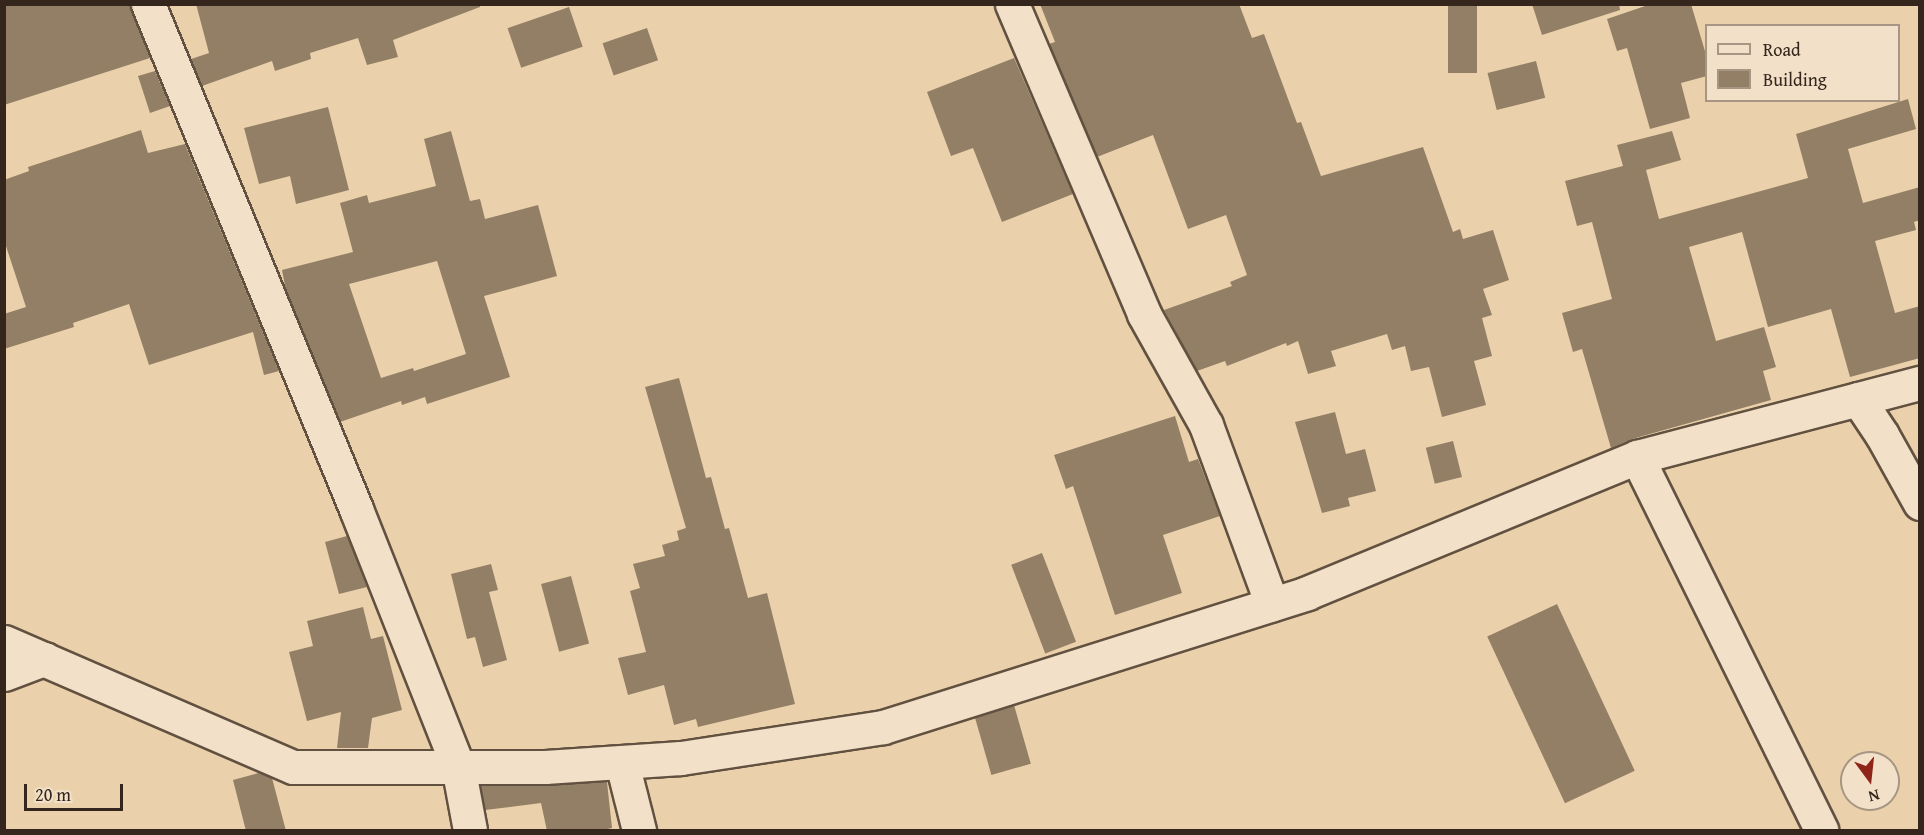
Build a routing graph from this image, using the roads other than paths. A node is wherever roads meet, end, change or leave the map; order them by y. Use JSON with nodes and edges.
{"nodes":[{"id":1,"x":148,"y":4,"type":"edge"},
{"id":2,"x":1012,"y":4,"type":"edge"},
{"id":3,"x":1920,"y":383,"type":"edge"},
{"id":4,"x":1858,"y":399,"type":"junction"},
{"id":5,"x":1637,"y":457,"type":"junction"},
{"id":6,"x":1920,"y":503,"type":"edge"},
{"id":7,"x":1272,"y":604,"type":"junction"},
{"id":8,"x":4,"y":642,"type":"edge"},
{"id":9,"x":44,"y":660,"type":"junction"},
{"id":10,"x":4,"y":674,"type":"edge"},
{"id":11,"x":622,"y":763,"type":"junction"},
{"id":12,"x":458,"y":766,"type":"junction"},
{"id":13,"x":470,"y":831,"type":"edge"},
{"id":14,"x":639,"y":831,"type":"edge"},
{"id":15,"x":1821,"y":831,"type":"edge"}],
"edges":[{"from":1,"to":12,"type":"street"},
{"from":2,"to":7,"type":"street"},
{"from":3,"to":4,"type":"street"},
{"from":4,"to":5,"type":"street"},
{"from":4,"to":6,"type":"street"},
{"from":5,"to":7,"type":"street"},
{"from":5,"to":15,"type":"street"},
{"from":7,"to":11,"type":"street"},
{"from":8,"to":9,"type":"street"},
{"from":9,"to":10,"type":"street"},
{"from":9,"to":12,"type":"street"},
{"from":11,"to":12,"type":"street"},
{"from":11,"to":14,"type":"street"},
{"from":12,"to":13,"type":"street"}]}
